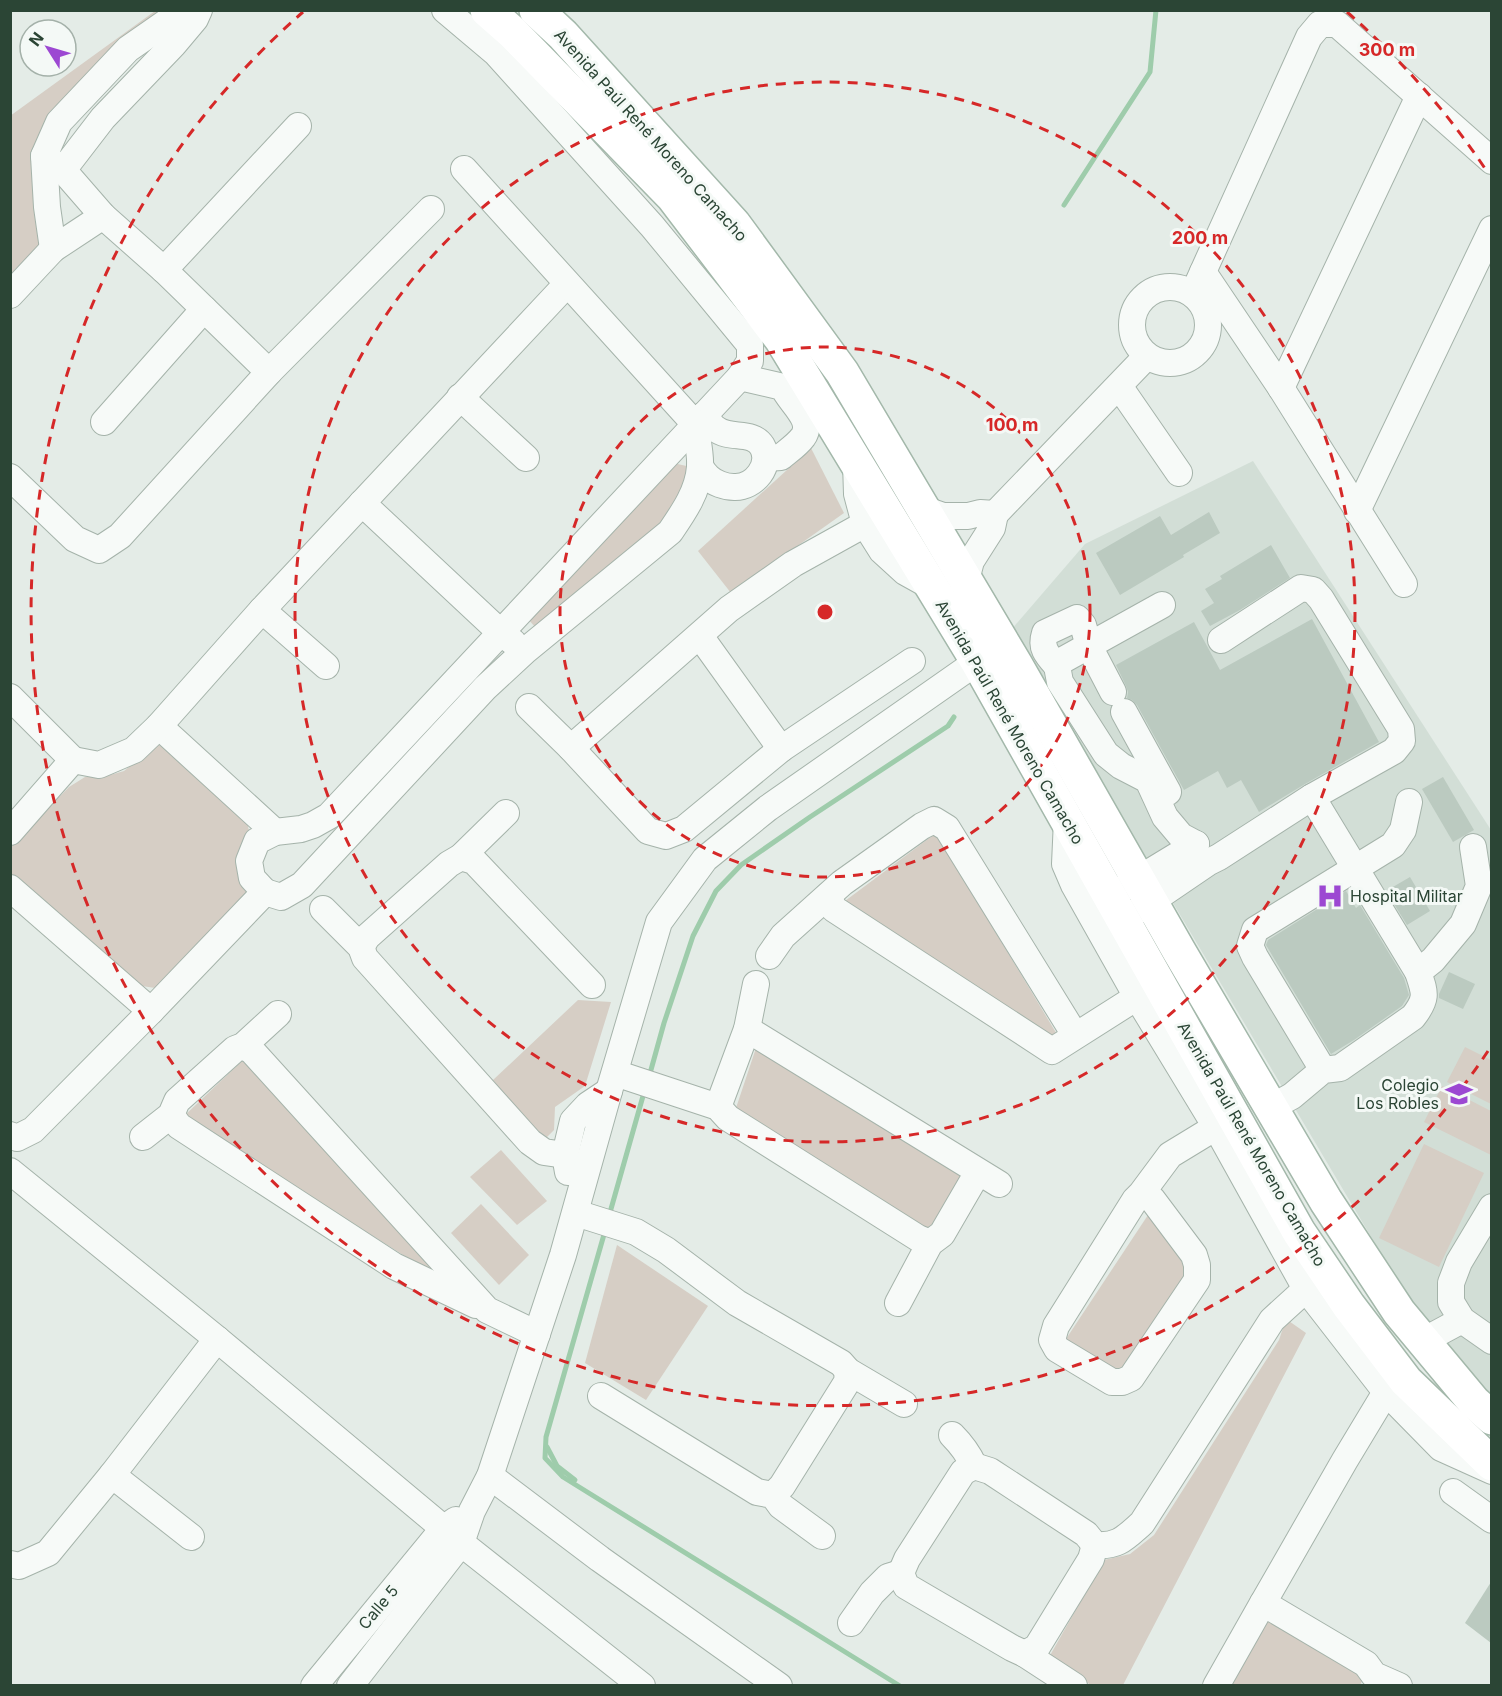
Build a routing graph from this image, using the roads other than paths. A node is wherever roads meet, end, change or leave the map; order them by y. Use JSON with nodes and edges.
{"nodes":[{"id":1,"x":184,"y":10,"type":"edge"},
{"id":2,"x":199,"y":10,"type":"edge"},
{"id":3,"x":445,"y":10,"type":"edge"},
{"id":4,"x":487,"y":10,"type":"edge"},
{"id":5,"x":519,"y":27,"type":"edge"},
{"id":6,"x":84,"y":95,"type":"junction"},
{"id":7,"x":1419,"y":96,"type":"junction"},
{"id":8,"x":103,"y":118,"type":"junction"},
{"id":9,"x":298,"y":126,"type":"dead end"},
{"id":10,"x":1491,"y":161,"type":"edge"},
{"id":11,"x":54,"y":163,"type":"junction"},
{"id":12,"x":465,"y":169,"type":"dead end"},
{"id":13,"x":431,"y":209,"type":"dead end"},
{"id":14,"x":103,"y":216,"type":"junction"},
{"id":15,"x":1491,"y":229,"type":"edge"},
{"id":16,"x":53,"y":249,"type":"junction"},
{"id":17,"x":164,"y":270,"type":"junction"},
{"id":18,"x":1198,"y":283,"type":"junction"},
{"id":19,"x":567,"y":284,"type":"junction"},
{"id":20,"x":10,"y":295,"type":"edge"},
{"id":21,"x":204,"y":309,"type":"junction"},
{"id":22,"x":1148,"y":356,"type":"junction"},
{"id":23,"x":269,"y":372,"type":"junction"},
{"id":24,"x":740,"y":377,"type":"junction"},
{"id":25,"x":793,"y":382,"type":"junction"},
{"id":26,"x":1119,"y":386,"type":"junction"},
{"id":27,"x":1281,"y":388,"type":"junction"},
{"id":28,"x":460,"y":397,"type":"junction"},
{"id":29,"x":700,"y":420,"type":"junction"},
{"id":30,"x":104,"y":422,"type":"dead end"},
{"id":31,"x":526,"y":458,"type":"dead end"},
{"id":32,"x":766,"y":458,"type":"junction"},
{"id":33,"x":856,"y":463,"type":"junction"},
{"id":34,"x":700,"y":466,"type":"junction"},
{"id":35,"x":1179,"y":472,"type":"dead end"},
{"id":36,"x":10,"y":477,"type":"edge"},
{"id":37,"x":362,"y":503,"type":"junction"},
{"id":38,"x":923,"y":509,"type":"junction"},
{"id":39,"x":1358,"y":511,"type":"junction"},
{"id":40,"x":995,"y":514,"type":"junction"},
{"id":41,"x":865,"y":524,"type":"junction"},
{"id":42,"x":966,"y":580,"type":"junction"},
{"id":43,"x":1404,"y":584,"type":"dead end"},
{"id":44,"x":933,"y":587,"type":"junction"},
{"id":45,"x":1162,"y":605,"type":"dead end"},
{"id":46,"x":262,"y":610,"type":"junction"},
{"id":47,"x":500,"y":632,"type":"junction"},
{"id":48,"x":700,"y":636,"type":"junction"},
{"id":49,"x":1221,"y":640,"type":"dead end"},
{"id":50,"x":1089,"y":646,"type":"junction"},
{"id":51,"x":525,"y":651,"type":"junction"},
{"id":52,"x":990,"y":652,"type":"junction"},
{"id":53,"x":912,"y":661,"type":"dead end"},
{"id":54,"x":326,"y":666,"type":"dead end"},
{"id":55,"x":10,"y":697,"type":"edge"},
{"id":56,"x":529,"y":707,"type":"dead end"},
{"id":57,"x":159,"y":726,"type":"junction"},
{"id":58,"x":571,"y":748,"type":"junction"},
{"id":59,"x":781,"y":748,"type":"junction"},
{"id":60,"x":73,"y":760,"type":"junction"},
{"id":61,"x":1312,"y":797,"type":"junction"},
{"id":62,"x":1409,"y":802,"type":"dead end"},
{"id":63,"x":506,"y":813,"type":"dead end"},
{"id":64,"x":1067,"y":820,"type":"junction"},
{"id":65,"x":10,"y":832,"type":"edge"},
{"id":66,"x":275,"y":832,"type":"junction"},
{"id":67,"x":1473,"y":847,"type":"dead end"},
{"id":68,"x":1203,"y":853,"type":"junction"},
{"id":69,"x":461,"y":857,"type":"junction"},
{"id":70,"x":1355,"y":867,"type":"junction"},
{"id":71,"x":10,"y":888,"type":"edge"},
{"id":72,"x":1145,"y":891,"type":"junction"},
{"id":73,"x":265,"y":892,"type":"junction"},
{"id":74,"x":828,"y":896,"type":"junction"},
{"id":75,"x":1116,"y":908,"type":"junction"},
{"id":76,"x":323,"y":909,"type":"dead end"},
{"id":77,"x":361,"y":947,"type":"junction"},
{"id":78,"x":769,"y":956,"type":"dead end"},
{"id":79,"x":1418,"y":972,"type":"junction"},
{"id":80,"x":756,"y":984,"type":"dead end"},
{"id":81,"x":592,"y":985,"type":"dead end"},
{"id":82,"x":1137,"y":997,"type":"junction"},
{"id":83,"x":151,"y":1011,"type":"junction"},
{"id":84,"x":278,"y":1014,"type":"dead end"},
{"id":85,"x":747,"y":1029,"type":"junction"},
{"id":86,"x":1075,"y":1035,"type":"junction"},
{"id":87,"x":243,"y":1046,"type":"junction"},
{"id":88,"x":1323,"y":1070,"type":"junction"},
{"id":89,"x":620,"y":1082,"type":"junction"},
{"id":90,"x":718,"y":1107,"type":"junction"},
{"id":91,"x":1272,"y":1107,"type":"junction"},
{"id":92,"x":171,"y":1114,"type":"junction"},
{"id":93,"x":1216,"y":1127,"type":"junction"},
{"id":94,"x":10,"y":1135,"type":"edge"},
{"id":95,"x":143,"y":1137,"type":"dead end"},
{"id":96,"x":565,"y":1155,"type":"junction"},
{"id":97,"x":10,"y":1171,"type":"edge"},
{"id":98,"x":1141,"y":1194,"type":"junction"},
{"id":99,"x":583,"y":1207,"type":"junction"},
{"id":100,"x":1491,"y":1207,"type":"edge"},
{"id":101,"x":930,"y":1243,"type":"junction"},
{"id":102,"x":1306,"y":1289,"type":"junction"},
{"id":103,"x":898,"y":1303,"type":"dead end"},
{"id":104,"x":487,"y":1311,"type":"junction"},
{"id":105,"x":1462,"y":1320,"type":"junction"},
{"id":106,"x":537,"y":1334,"type":"junction"},
{"id":107,"x":217,"y":1339,"type":"junction"},
{"id":108,"x":1423,"y":1341,"type":"junction"},
{"id":109,"x":1491,"y":1341,"type":"edge"},
{"id":110,"x":848,"y":1371,"type":"junction"},
{"id":111,"x":1386,"y":1392,"type":"junction"},
{"id":112,"x":601,"y":1396,"type":"dead end"},
{"id":113,"x":904,"y":1404,"type":"dead end"},
{"id":114,"x":1491,"y":1418,"type":"edge"},
{"id":115,"x":952,"y":1435,"type":"dead end"},
{"id":116,"x":1491,"y":1464,"type":"edge"},
{"id":117,"x":974,"y":1466,"type":"junction"},
{"id":118,"x":1491,"y":1471,"type":"edge"},
{"id":119,"x":112,"y":1475,"type":"junction"},
{"id":120,"x":490,"y":1476,"type":"junction"},
{"id":121,"x":1453,"y":1492,"type":"dead end"},
{"id":122,"x":772,"y":1495,"type":"junction"},
{"id":123,"x":1491,"y":1520,"type":"edge"},
{"id":124,"x":452,"y":1536,"type":"junction"},
{"id":125,"x":822,"y":1536,"type":"dead end"},
{"id":126,"x":191,"y":1537,"type":"dead end"},
{"id":127,"x":1095,"y":1545,"type":"junction"},
{"id":128,"x":10,"y":1564,"type":"edge"},
{"id":129,"x":901,"y":1574,"type":"junction"},
{"id":130,"x":1263,"y":1603,"type":"junction"},
{"id":131,"x":851,"y":1623,"type":"dead end"},
{"id":132,"x":1025,"y":1654,"type":"junction"},
{"id":133,"x":1372,"y":1680,"type":"edge"},
{"id":134,"x":314,"y":1686,"type":"edge"},
{"id":135,"x":350,"y":1686,"type":"edge"},
{"id":136,"x":642,"y":1686,"type":"edge"},
{"id":137,"x":779,"y":1686,"type":"edge"},
{"id":138,"x":1074,"y":1686,"type":"edge"},
{"id":139,"x":1216,"y":1686,"type":"edge"},
{"id":140,"x":1399,"y":1686,"type":"edge"}],
"edges":[{"from":1,"to":6,"type":"street"},
{"from":2,"to":8,"type":"street"},
{"from":3,"to":5,"type":"street"},
{"from":4,"to":5,"type":"main road","name":"Avenida Paúl René Moreno Camacho"},
{"from":5,"to":24,"type":"street"},
{"from":5,"to":25,"type":"main road","name":"Avenida Paúl René Moreno Camacho"},
{"from":5,"to":38,"type":"main road","name":"Avenida Paúl René Moreno Camacho"},
{"from":6,"to":8,"type":"street"},
{"from":6,"to":11,"type":"street"},
{"from":7,"to":10,"type":"street"},
{"from":7,"to":18,"type":"street"},
{"from":7,"to":27,"type":"street"},
{"from":8,"to":11,"type":"street"},
{"from":9,"to":17,"type":"street"},
{"from":11,"to":14,"type":"street"},
{"from":11,"to":16,"type":"street"},
{"from":12,"to":19,"type":"street"},
{"from":13,"to":23,"type":"street"},
{"from":14,"to":16,"type":"street"},
{"from":14,"to":17,"type":"street"},
{"from":15,"to":39,"type":"street"},
{"from":16,"to":20,"type":"street"},
{"from":17,"to":21,"type":"street"},
{"from":18,"to":22,"type":"street"},
{"from":18,"to":22,"type":"street"},
{"from":18,"to":27,"type":"street"},
{"from":19,"to":28,"type":"street"},
{"from":19,"to":29,"type":"street"},
{"from":21,"to":23,"type":"street"},
{"from":21,"to":30,"type":"street"},
{"from":22,"to":26,"type":"street"},
{"from":23,"to":36,"type":"street"},
{"from":24,"to":25,"type":"street"},
{"from":24,"to":29,"type":"street"},
{"from":25,"to":32,"type":"street"},
{"from":25,"to":33,"type":"main road","name":"Avenida Paúl René Moreno Camacho"},
{"from":26,"to":35,"type":"street"},
{"from":26,"to":40,"type":"street"},
{"from":27,"to":39,"type":"street"},
{"from":28,"to":31,"type":"street"},
{"from":28,"to":37,"type":"street"},
{"from":29,"to":32,"type":"street"},
{"from":29,"to":34,"type":"street"},
{"from":29,"to":47,"type":"street"},
{"from":32,"to":34,"type":"street"},
{"from":33,"to":41,"type":"street"},
{"from":33,"to":44,"type":"main road","name":"Avenida Paúl René Moreno Camacho"},
{"from":34,"to":51,"type":"street"},
{"from":37,"to":46,"type":"street"},
{"from":37,"to":47,"type":"street"},
{"from":38,"to":40,"type":"street"},
{"from":38,"to":42,"type":"main road","name":"Avenida Paúl René Moreno Camacho"},
{"from":39,"to":43,"type":"street"},
{"from":40,"to":42,"type":"street"},
{"from":41,"to":44,"type":"street"},
{"from":41,"to":48,"type":"street"},
{"from":42,"to":52,"type":"main road","name":"Avenida Paúl René Moreno Camacho"},
{"from":44,"to":52,"type":"main road","name":"Avenida Paúl René Moreno Camacho"},
{"from":45,"to":50,"type":"street"},
{"from":46,"to":54,"type":"street"},
{"from":46,"to":57,"type":"street"},
{"from":47,"to":51,"type":"street"},
{"from":47,"to":66,"type":"street"},
{"from":48,"to":58,"type":"street"},
{"from":48,"to":59,"type":"street"},
{"from":49,"to":61,"type":"street"},
{"from":50,"to":68,"type":"street"},
{"from":50,"to":68,"type":"street"},
{"from":51,"to":73,"type":"street"},
{"from":52,"to":64,"type":"main road","name":"Avenida Paúl René Moreno Camacho"},
{"from":52,"to":72,"type":"main road","name":"Avenida Paúl René Moreno Camacho"},
{"from":52,"to":89,"type":"street"},
{"from":53,"to":59,"type":"street"},
{"from":55,"to":60,"type":"street"},
{"from":56,"to":58,"type":"street"},
{"from":57,"to":60,"type":"street"},
{"from":57,"to":66,"type":"street"},
{"from":58,"to":59,"type":"street"},
{"from":60,"to":65,"type":"street"},
{"from":61,"to":68,"type":"street"},
{"from":61,"to":70,"type":"street"},
{"from":62,"to":70,"type":"street"},
{"from":63,"to":69,"type":"street"},
{"from":64,"to":75,"type":"main road","name":"Avenida Paúl René Moreno Camacho"},
{"from":64,"to":82,"type":"street"},
{"from":66,"to":73,"type":"street"},
{"from":67,"to":79,"type":"street"},
{"from":68,"to":72,"type":"street"},
{"from":69,"to":77,"type":"street"},
{"from":69,"to":81,"type":"street"},
{"from":70,"to":79,"type":"street"},
{"from":70,"to":88,"type":"street"},
{"from":71,"to":83,"type":"street"},
{"from":72,"to":75,"type":"street"},
{"from":72,"to":91,"type":"main road","name":"Avenida Paúl René Moreno Camacho"},
{"from":73,"to":83,"type":"street"},
{"from":74,"to":78,"type":"street"},
{"from":74,"to":86,"type":"street"},
{"from":74,"to":86,"type":"street"},
{"from":75,"to":116,"type":"main road","name":"Avenida Paúl René Moreno Camacho"},
{"from":76,"to":77,"type":"street"},
{"from":77,"to":96,"type":"street"},
{"from":79,"to":88,"type":"street"},
{"from":80,"to":85,"type":"street"},
{"from":82,"to":86,"type":"street"},
{"from":82,"to":93,"type":"street"},
{"from":83,"to":94,"type":"street"},
{"from":84,"to":87,"type":"street"},
{"from":85,"to":90,"type":"street"},
{"from":85,"to":101,"type":"street"},
{"from":87,"to":92,"type":"street"},
{"from":87,"to":104,"type":"street"},
{"from":88,"to":91,"type":"street"},
{"from":89,"to":90,"type":"street"},
{"from":89,"to":96,"type":"street"},
{"from":89,"to":99,"type":"street"},
{"from":90,"to":101,"type":"street"},
{"from":91,"to":108,"type":"main road","name":"Avenida Paúl René Moreno Camacho"},
{"from":92,"to":95,"type":"street"},
{"from":92,"to":104,"type":"street"},
{"from":93,"to":98,"type":"street"},
{"from":93,"to":102,"type":"street"},
{"from":96,"to":99,"type":"street"},
{"from":97,"to":107,"type":"street"},
{"from":98,"to":98,"type":"street"},
{"from":99,"to":106,"type":"street"},
{"from":99,"to":110,"type":"street"},
{"from":100,"to":105,"type":"street"},
{"from":101,"to":103,"type":"street"},
{"from":102,"to":111,"type":"street"},
{"from":102,"to":127,"type":"street"},
{"from":104,"to":106,"type":"street"},
{"from":105,"to":108,"type":"street"},
{"from":105,"to":109,"type":"street"},
{"from":106,"to":120,"type":"street"},
{"from":107,"to":119,"type":"street"},
{"from":107,"to":124,"type":"street"},
{"from":108,"to":114,"type":"main road","name":"Avenida Paúl René Moreno Camacho"},
{"from":110,"to":113,"type":"street"},
{"from":110,"to":122,"type":"street"},
{"from":111,"to":118,"type":"street"},
{"from":111,"to":130,"type":"street"},
{"from":112,"to":122,"type":"street"},
{"from":115,"to":117,"type":"street"},
{"from":117,"to":127,"type":"street"},
{"from":117,"to":129,"type":"street"},
{"from":119,"to":126,"type":"street"},
{"from":119,"to":128,"type":"street"},
{"from":120,"to":124,"type":"street"},
{"from":120,"to":137,"type":"street"},
{"from":121,"to":123,"type":"street"},
{"from":122,"to":125,"type":"street"},
{"from":124,"to":134,"type":"street","name":"Calle 5"},
{"from":124,"to":135,"type":"street","name":"Calle 5"},
{"from":124,"to":136,"type":"street"},
{"from":127,"to":132,"type":"street"},
{"from":129,"to":131,"type":"street"},
{"from":129,"to":132,"type":"street"},
{"from":130,"to":133,"type":"street"},
{"from":130,"to":139,"type":"street"},
{"from":132,"to":138,"type":"street"},
{"from":133,"to":140,"type":"street"}]}
